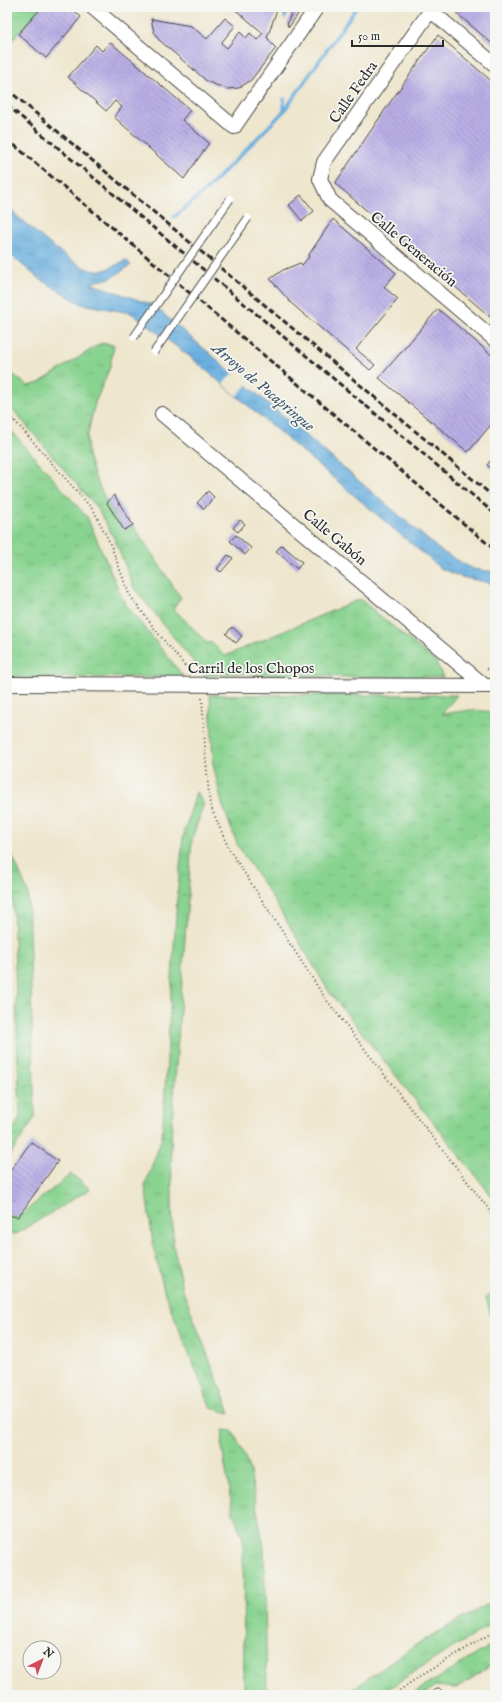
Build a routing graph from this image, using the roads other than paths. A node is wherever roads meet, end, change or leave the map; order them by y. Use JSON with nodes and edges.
{"nodes":[{"id":1,"x":92,"y":7,"type":"edge"},
{"id":2,"x":317,"y":7,"type":"edge"},
{"id":3,"x":432,"y":9,"type":"edge"},
{"id":4,"x":495,"y":65,"type":"edge"},
{"id":5,"x":320,"y":179,"type":"joint"},
{"id":6,"x":230,"y":200,"type":"dead end"},
{"id":7,"x":248,"y":218,"type":"dead end"},
{"id":8,"x":134,"y":336,"type":"dead end"},
{"id":9,"x":495,"y":340,"type":"edge"},
{"id":10,"x":154,"y":352,"type":"dead end"},
{"id":11,"x":162,"y":414,"type":"dead end"},
{"id":12,"x":7,"y":684,"type":"edge"},
{"id":13,"x":492,"y":689,"type":"edge"},
{"id":14,"x":435,"y":1695,"type":"edge"},
{"id":15,"x":441,"y":1695,"type":"edge"}],
"edges":[{"from":1,"to":2,"type":"street"},
{"from":3,"to":4,"type":"street"},
{"from":3,"to":5,"type":"street","name":"Calle Fedra"},
{"from":5,"to":9,"type":"street","name":"Calle Generación"},
{"from":6,"to":8,"type":"lane","bridge":true},
{"from":7,"to":10,"type":"lane","bridge":true},
{"from":11,"to":13,"type":"street","name":"Calle Gabón"},
{"from":12,"to":13,"type":"street","name":"Carril de los Chopos"},
{"from":14,"to":15,"type":"lane"}]}
